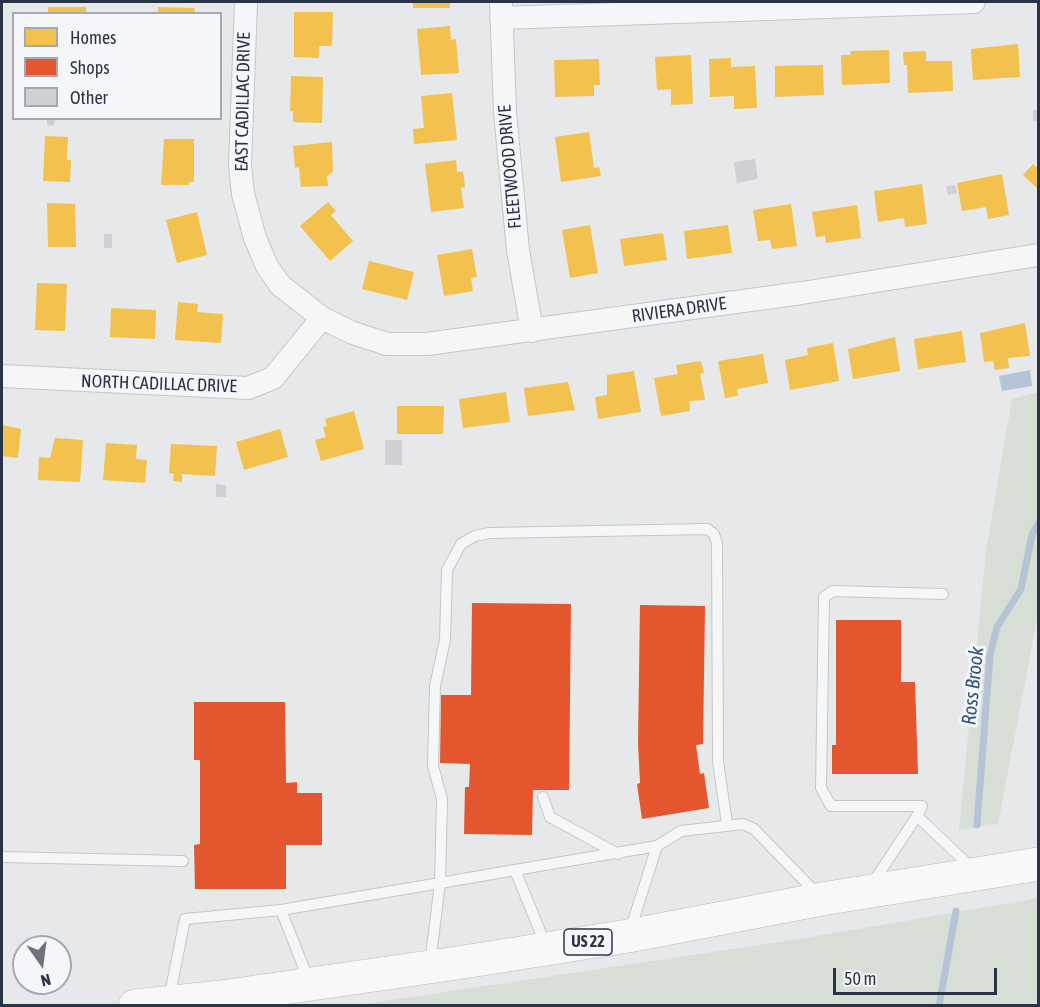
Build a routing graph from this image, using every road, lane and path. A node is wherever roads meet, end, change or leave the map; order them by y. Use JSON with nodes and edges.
{"nodes":[{"id":1,"x":246,"y":2,"type":"edge"},
{"id":2,"x":974,"y":2,"type":"edge"},
{"id":3,"x":501,"y":10,"type":"edge"},
{"id":4,"x":1038,"y":255,"type":"edge"},
{"id":5,"x":322,"y":318,"type":"junction"},
{"id":6,"x":532,"y":331,"type":"junction"},
{"id":7,"x":2,"y":376,"type":"edge"},
{"id":8,"x":943,"y":594,"type":"dead end"},
{"id":9,"x":543,"y":797,"type":"dead end"},
{"id":10,"x":917,"y":816,"type":"junction"},
{"id":11,"x":727,"y":824,"type":"junction"},
{"id":12,"x":657,"y":846,"type":"junction"},
{"id":13,"x":618,"y":854,"type":"junction"},
{"id":14,"x":2,"y":857,"type":"edge"},
{"id":15,"x":183,"y":861,"type":"dead end"},
{"id":16,"x":1038,"y":864,"type":"edge"},
{"id":17,"x":516,"y":870,"type":"junction"},
{"id":18,"x":977,"y":874,"type":"junction"},
{"id":19,"x":440,"y":884,"type":"junction"},
{"id":20,"x":867,"y":892,"type":"junction"},
{"id":21,"x":822,"y":900,"type":"junction"},
{"id":22,"x":281,"y":910,"type":"junction"},
{"id":23,"x":628,"y":936,"type":"junction"},
{"id":24,"x":547,"y":949,"type":"junction"},
{"id":25,"x":430,"y":967,"type":"junction"},
{"id":26,"x":310,"y":984,"type":"junction"},
{"id":27,"x":168,"y":1002,"type":"junction"},
{"id":28,"x":135,"y":1005,"type":"edge"}],
"edges":[{"from":1,"to":5,"type":"street","name":"EAST CADILLAC DRIVE"},
{"from":2,"to":3,"type":"street"},
{"from":3,"to":6,"type":"street","name":"FLEETWOOD DRIVE"},
{"from":4,"to":6,"type":"street","name":"RIVIERA DRIVE"},
{"from":5,"to":6,"type":"street","name":"RIVIERA DRIVE"},
{"from":5,"to":7,"type":"street","name":"NORTH CADILLAC DRIVE"},
{"from":8,"to":10,"type":"lane"},
{"from":9,"to":13,"type":"lane"},
{"from":10,"to":18,"type":"lane"},
{"from":10,"to":20,"type":"lane"},
{"from":11,"to":12,"type":"lane"},
{"from":11,"to":19,"type":"lane"},
{"from":11,"to":21,"type":"lane"},
{"from":12,"to":13,"type":"lane"},
{"from":12,"to":23,"type":"lane"},
{"from":13,"to":17,"type":"lane"},
{"from":14,"to":15,"type":"lane"},
{"from":16,"to":18,"type":"highway","number":"US 22"},
{"from":17,"to":19,"type":"lane"},
{"from":17,"to":24,"type":"lane"},
{"from":18,"to":20,"type":"highway","number":"US 22"},
{"from":19,"to":22,"type":"lane"},
{"from":19,"to":25,"type":"lane"},
{"from":20,"to":21,"type":"highway","number":"US 22"},
{"from":21,"to":23,"type":"highway","number":"US 22"},
{"from":22,"to":26,"type":"lane"},
{"from":22,"to":27,"type":"lane"},
{"from":23,"to":24,"type":"highway","number":"US 22"},
{"from":24,"to":25,"type":"highway","number":"US 22"},
{"from":25,"to":26,"type":"highway","number":"US 22"},
{"from":26,"to":27,"type":"highway","number":"US 22"},
{"from":27,"to":28,"type":"highway","number":"US 22"}]}
